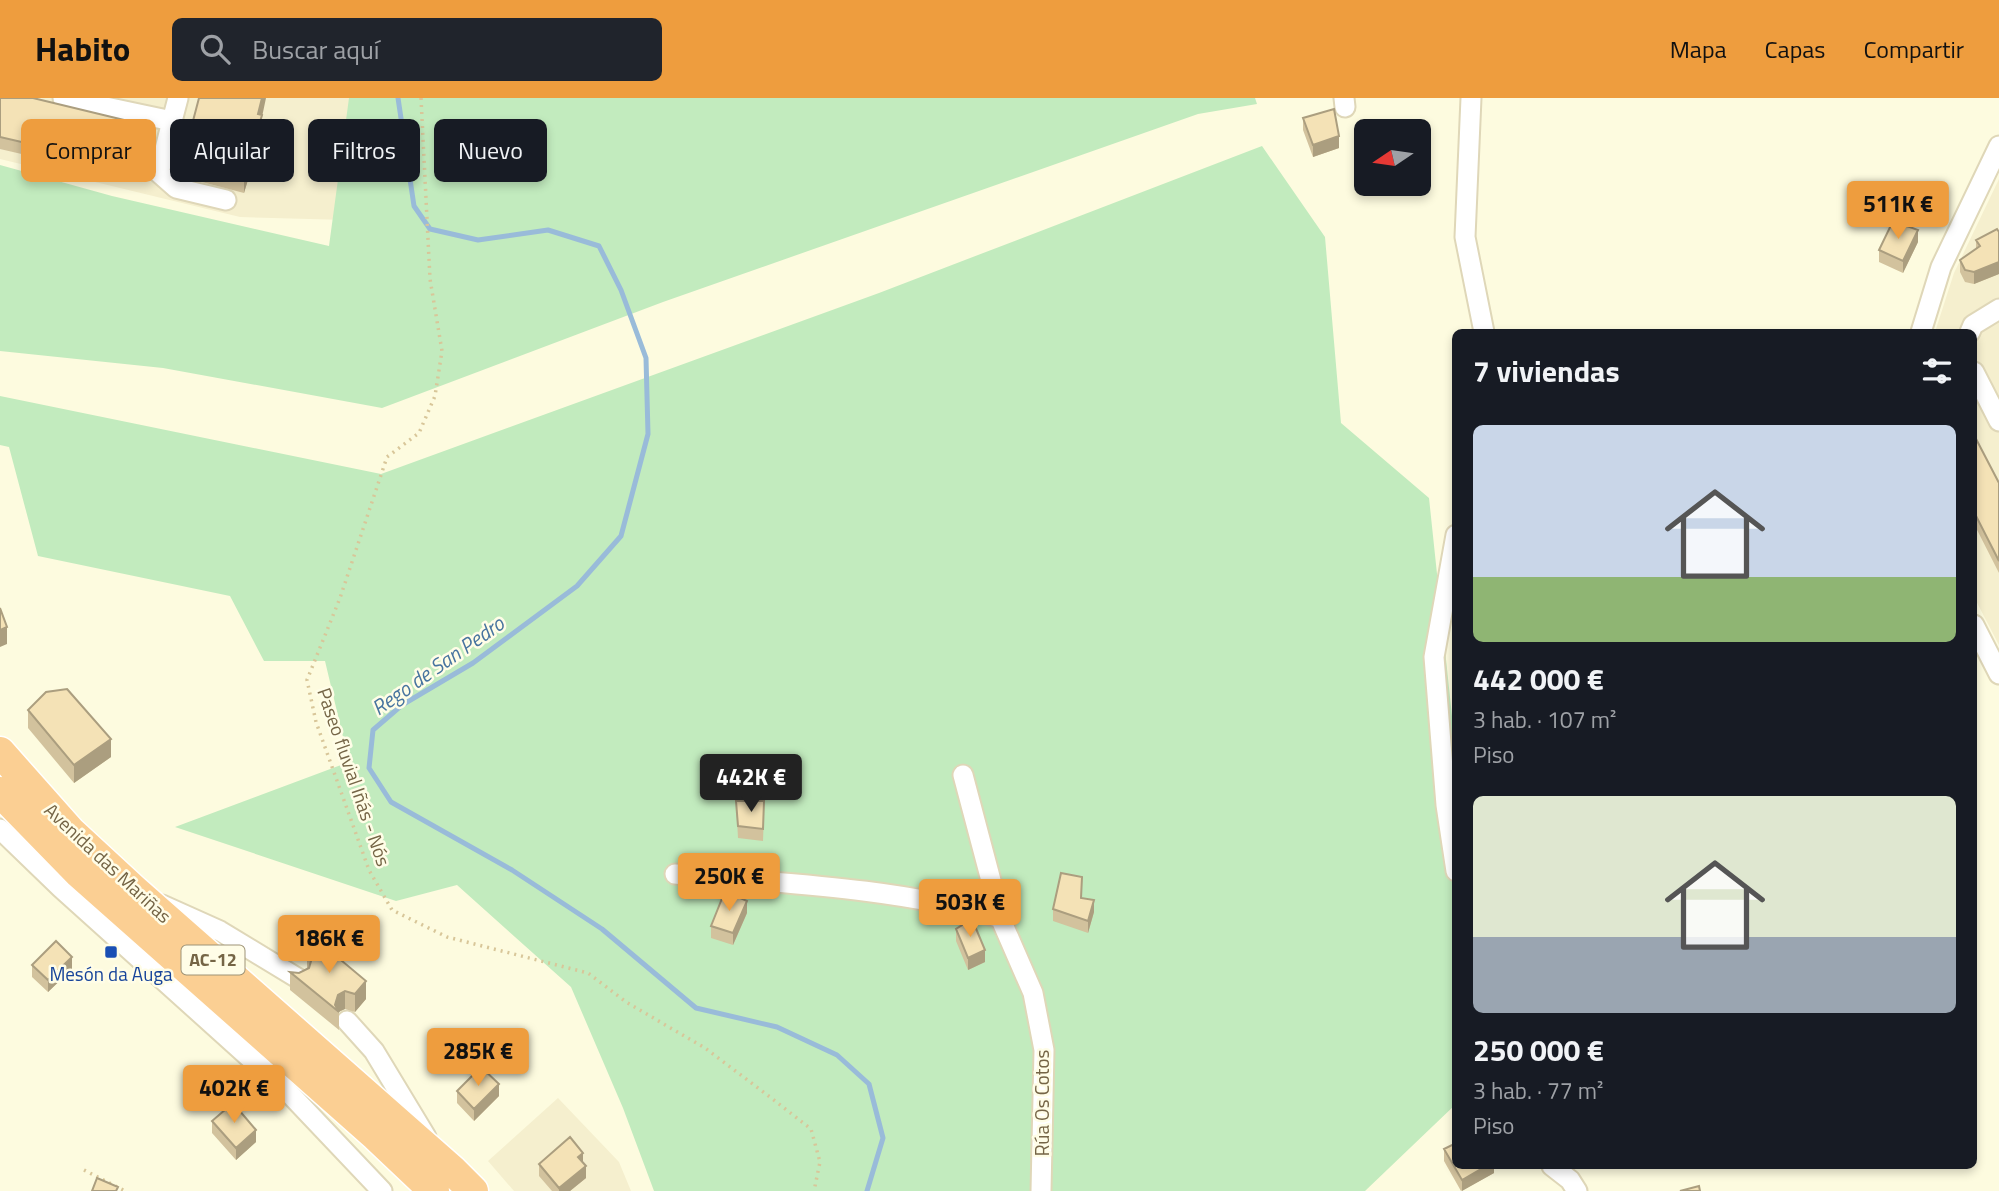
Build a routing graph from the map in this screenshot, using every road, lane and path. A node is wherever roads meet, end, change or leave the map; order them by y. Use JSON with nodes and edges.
{"nodes":[{"id":1,"x":63,"y":98,"type":"edge"},
{"id":2,"x":178,"y":98,"type":"edge"},
{"id":3,"x":421,"y":98,"type":"edge"},
{"id":4,"x":1471,"y":98,"type":"edge"},
{"id":5,"x":173,"y":119,"type":"edge"},
{"id":6,"x":170,"y":121,"type":"edge"},
{"id":7,"x":170,"y":129,"type":"edge"},
{"id":8,"x":1999,"y":146,"type":"edge"},
{"id":9,"x":226,"y":200,"type":"dead end"},
{"id":10,"x":1999,"y":309,"type":"edge"},
{"id":11,"x":1483,"y":329,"type":"edge"},
{"id":12,"x":1922,"y":329,"type":"edge"},
{"id":13,"x":1971,"y":329,"type":"edge"},
{"id":14,"x":1977,"y":378,"type":"edge"},
{"id":15,"x":1999,"y":421,"type":"edge"},
{"id":16,"x":1452,"y":557,"type":"edge"},
{"id":17,"x":1977,"y":631,"type":"edge"},
{"id":18,"x":1999,"y":674,"type":"edge"},
{"id":19,"x":0,"y":752,"type":"edge"},
{"id":20,"x":963,"y":775,"type":"dead end"},
{"id":21,"x":0,"y":792,"type":"edge"},
{"id":22,"x":0,"y":829,"type":"edge"},
{"id":23,"x":1452,"y":845,"type":"edge"},
{"id":24,"x":675,"y":874,"type":"dead end"},
{"id":25,"x":135,"y":891,"type":"junction"},
{"id":26,"x":1001,"y":918,"type":"junction"},
{"id":27,"x":299,"y":979,"type":"edge"},
{"id":28,"x":347,"y":1021,"type":"dead end"},
{"id":29,"x":436,"y":1157,"type":"junction"},
{"id":30,"x":1556,"y":1169,"type":"edge"},
{"id":31,"x":84,"y":1170,"type":"dead end"},
{"id":32,"x":125,"y":1191,"type":"edge"},
{"id":33,"x":382,"y":1191,"type":"edge"},
{"id":34,"x":434,"y":1191,"type":"edge"},
{"id":35,"x":473,"y":1191,"type":"edge"},
{"id":36,"x":814,"y":1191,"type":"edge"},
{"id":37,"x":1041,"y":1191,"type":"edge"},
{"id":38,"x":1577,"y":1191,"type":"edge"}],
"edges":[{"from":1,"to":6,"type":"street"},
{"from":2,"to":5,"type":"street"},
{"from":3,"to":36,"type":"path","name":"Paseo fluvial Iñás - Nós"},
{"from":4,"to":11,"type":"street"},
{"from":7,"to":9,"type":"street"},
{"from":8,"to":12,"type":"street"},
{"from":10,"to":13,"type":"street"},
{"from":14,"to":15,"type":"street"},
{"from":16,"to":23,"type":"street"},
{"from":17,"to":18,"type":"street"},
{"from":19,"to":25,"type":"highway","name":"Avenida das Mariñas","number":"AC-12"},
{"from":20,"to":26,"type":"street","name":"Rúa Os Cotos"},
{"from":21,"to":34,"type":"highway","name":"Avenida das Mariñas","number":"AC-12"},
{"from":22,"to":33,"type":"street"},
{"from":24,"to":26,"type":"street"},
{"from":25,"to":27,"type":"street"},
{"from":25,"to":29,"type":"highway","name":"Avenida das Mariñas","number":"AC-12"},
{"from":26,"to":37,"type":"street","name":"Rúa Os Cotos"},
{"from":28,"to":29,"type":"street"},
{"from":29,"to":35,"type":"highway","name":"Avenida das Mariñas","number":"AC-12"},
{"from":30,"to":38,"type":"street"},
{"from":31,"to":32,"type":"path"}]}
